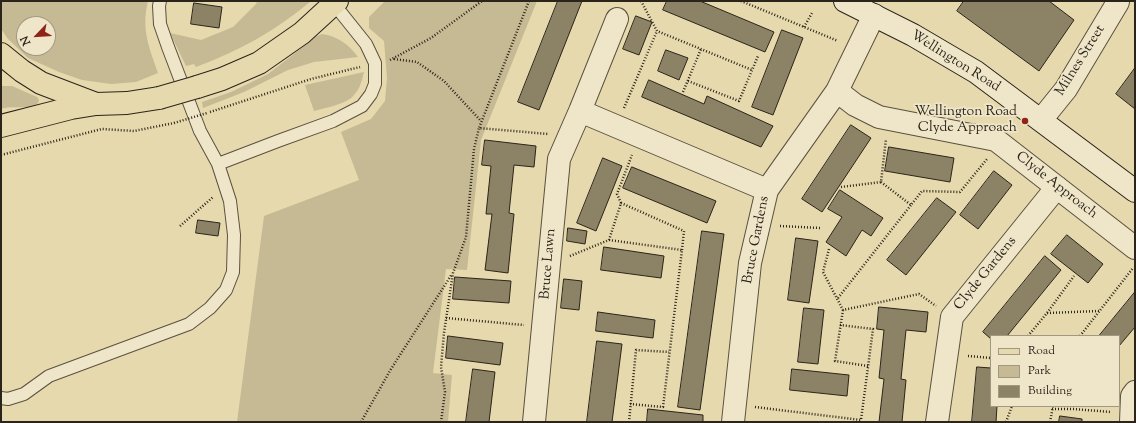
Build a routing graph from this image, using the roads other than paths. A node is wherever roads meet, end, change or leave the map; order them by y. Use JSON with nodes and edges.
{"nodes":[{"id":1,"x":160,"y":1,"type":"edge"},
{"id":2,"x":845,"y":1,"type":"edge"},
{"id":3,"x":1116,"y":1,"type":"edge"},
{"id":4,"x":336,"y":2,"type":"edge"},
{"id":5,"x":874,"y":15,"type":"junction"},
{"id":6,"x":617,"y":19,"type":"dead end"},
{"id":7,"x":1,"y":54,"type":"edge"},
{"id":8,"x":837,"y":91,"type":"junction"},
{"id":9,"x":96,"y":104,"type":"junction"},
{"id":10,"x":580,"y":111,"type":"junction"},
{"id":11,"x":1041,"y":120,"type":"junction"},
{"id":12,"x":1,"y":126,"type":"edge"},
{"id":13,"x":218,"y":164,"type":"junction"},
{"id":14,"x":1056,"y":186,"type":"junction"},
{"id":15,"x":767,"y":190,"type":"junction"},
{"id":16,"x":1135,"y":191,"type":"edge"},
{"id":17,"x":1135,"y":248,"type":"edge"},
{"id":18,"x":1135,"y":392,"type":"edge"},
{"id":19,"x":1,"y":398,"type":"edge"},
{"id":20,"x":734,"y":413,"type":"edge"},
{"id":21,"x":1131,"y":418,"type":"edge"},
{"id":22,"x":534,"y":422,"type":"edge"},
{"id":23,"x":937,"y":422,"type":"edge"}],
"edges":[{"from":1,"to":13,"type":"lane"},
{"from":2,"to":5,"type":"street","name":"Wellington Road"},
{"from":3,"to":11,"type":"street","name":"Milnes Street"},
{"from":4,"to":9,"type":"main road","bridge":true},
{"from":4,"to":13,"type":"lane"},
{"from":5,"to":8,"type":"street","name":"Bruce Gardens"},
{"from":5,"to":11,"type":"street","name":"Wellington Road"},
{"from":6,"to":10,"type":"street","name":"Bruce Lawn"},
{"from":7,"to":9,"type":"main road"},
{"from":8,"to":14,"type":"street","name":"Clyde Approach"},
{"from":8,"to":15,"type":"street","name":"Bruce Gardens"},
{"from":9,"to":12,"type":"main road"},
{"from":10,"to":15,"type":"street"},
{"from":10,"to":22,"type":"street","name":"Bruce Lawn"},
{"from":11,"to":16,"type":"street","name":"Wellington Road"},
{"from":13,"to":19,"type":"lane"},
{"from":14,"to":17,"type":"street","name":"Clyde Approach"},
{"from":14,"to":23,"type":"street","name":"Clyde Gardens"},
{"from":15,"to":20,"type":"street","name":"Bruce Gardens"},
{"from":18,"to":21,"type":"street"}]}
